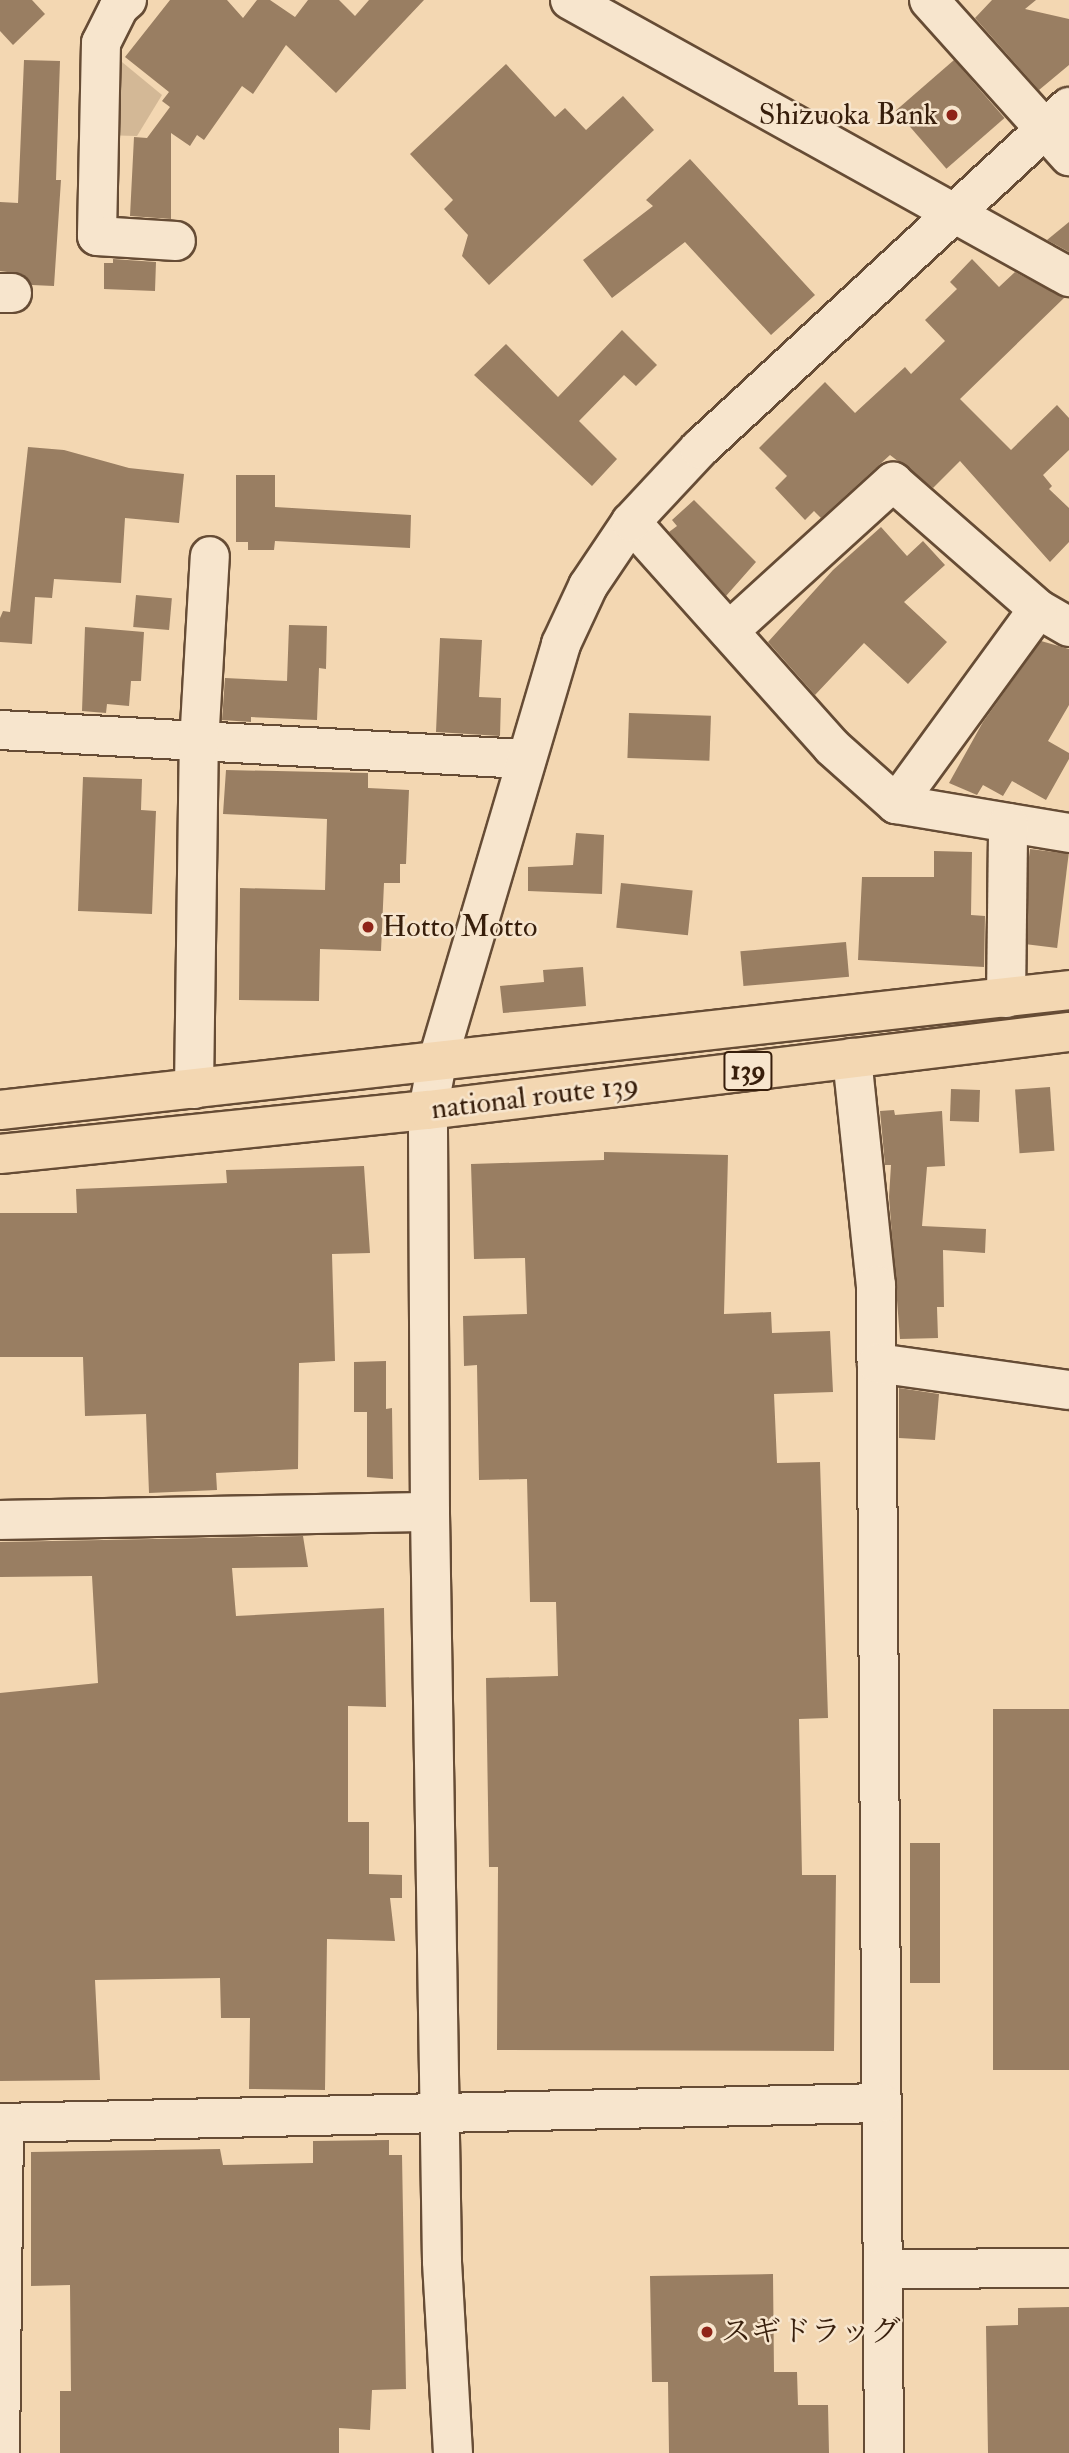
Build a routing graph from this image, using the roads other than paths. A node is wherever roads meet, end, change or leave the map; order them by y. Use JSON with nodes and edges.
{"nodes":[{"id":1,"x":127,"y":0,"type":"edge"},
{"id":2,"x":570,"y":0,"type":"edge"},
{"id":3,"x":934,"y":2,"type":"edge"},
{"id":4,"x":1061,"y":131,"type":"edge"},
{"id":5,"x":952,"y":214,"type":"junction"},
{"id":6,"x":176,"y":242,"type":"dead end"},
{"id":7,"x":1069,"y":277,"type":"edge"},
{"id":8,"x":631,"y":522,"type":"junction"},
{"id":9,"x":210,"y":556,"type":"dead end"},
{"id":10,"x":1053,"y":618,"type":"edge"},
{"id":11,"x":729,"y":631,"type":"junction"},
{"id":12,"x":0,"y":730,"type":"edge"},
{"id":13,"x":199,"y":744,"type":"junction"},
{"id":14,"x":524,"y":759,"type":"junction"},
{"id":15,"x":896,"y":804,"type":"junction"},
{"id":16,"x":1008,"y":823,"type":"junction"},
{"id":17,"x":1069,"y":833,"type":"edge"},
{"id":18,"x":1069,"y":990,"type":"edge"},
{"id":19,"x":1006,"y":998,"type":"junction"},
{"id":20,"x":1069,"y":1032,"type":"edge"},
{"id":21,"x":852,"y":1058,"type":"junction"},
{"id":22,"x":437,"y":1063,"type":"junction"},
{"id":23,"x":194,"y":1089,"type":"junction"},
{"id":24,"x":0,"y":1110,"type":"edge"},
{"id":25,"x":428,"y":1111,"type":"junction"},
{"id":26,"x":0,"y":1154,"type":"edge"},
{"id":27,"x":877,"y":1363,"type":"junction"},
{"id":28,"x":1069,"y":1390,"type":"edge"},
{"id":29,"x":430,"y":1512,"type":"junction"},
{"id":30,"x":0,"y":1520,"type":"edge"},
{"id":31,"x":881,"y":2104,"type":"junction"},
{"id":32,"x":441,"y":2115,"type":"junction"},
{"id":33,"x":2,"y":2123,"type":"edge"},
{"id":34,"x":884,"y":2269,"type":"junction"},
{"id":35,"x":1069,"y":2269,"type":"edge"},
{"id":36,"x":0,"y":2453,"type":"edge"},
{"id":37,"x":453,"y":2453,"type":"edge"},
{"id":38,"x":884,"y":2453,"type":"edge"}],
"edges":[{"from":1,"to":6,"type":"street"},
{"from":2,"to":5,"type":"street"},
{"from":3,"to":4,"type":"street"},
{"from":4,"to":5,"type":"street"},
{"from":5,"to":7,"type":"street"},
{"from":5,"to":8,"type":"street"},
{"from":8,"to":11,"type":"street"},
{"from":8,"to":14,"type":"street"},
{"from":9,"to":13,"type":"street"},
{"from":10,"to":11,"type":"street"},
{"from":10,"to":15,"type":"street"},
{"from":11,"to":15,"type":"street"},
{"from":12,"to":13,"type":"street"},
{"from":13,"to":14,"type":"street"},
{"from":13,"to":23,"type":"street"},
{"from":14,"to":22,"type":"street"},
{"from":15,"to":16,"type":"street"},
{"from":16,"to":17,"type":"street"},
{"from":16,"to":19,"type":"street"},
{"from":18,"to":19,"type":"highway","name":"national route 139","number":"139"},
{"from":19,"to":22,"type":"highway","name":"national route 139","number":"139"},
{"from":20,"to":21,"type":"highway","name":"national route 139","number":"139"},
{"from":21,"to":25,"type":"highway","name":"national route 139","number":"139"},
{"from":21,"to":27,"type":"street"},
{"from":22,"to":23,"type":"highway","name":"national route 139","number":"139"},
{"from":22,"to":25,"type":"street"},
{"from":23,"to":24,"type":"highway","name":"national route 139","number":"139"},
{"from":25,"to":26,"type":"highway","name":"national route 139","number":"139"},
{"from":25,"to":29,"type":"street"},
{"from":27,"to":28,"type":"street"},
{"from":27,"to":31,"type":"street"},
{"from":29,"to":30,"type":"street"},
{"from":29,"to":32,"type":"street"},
{"from":31,"to":32,"type":"street"},
{"from":31,"to":34,"type":"street"},
{"from":32,"to":33,"type":"street"},
{"from":32,"to":37,"type":"street"},
{"from":33,"to":36,"type":"street"},
{"from":34,"to":35,"type":"street"},
{"from":34,"to":38,"type":"street"}]}
